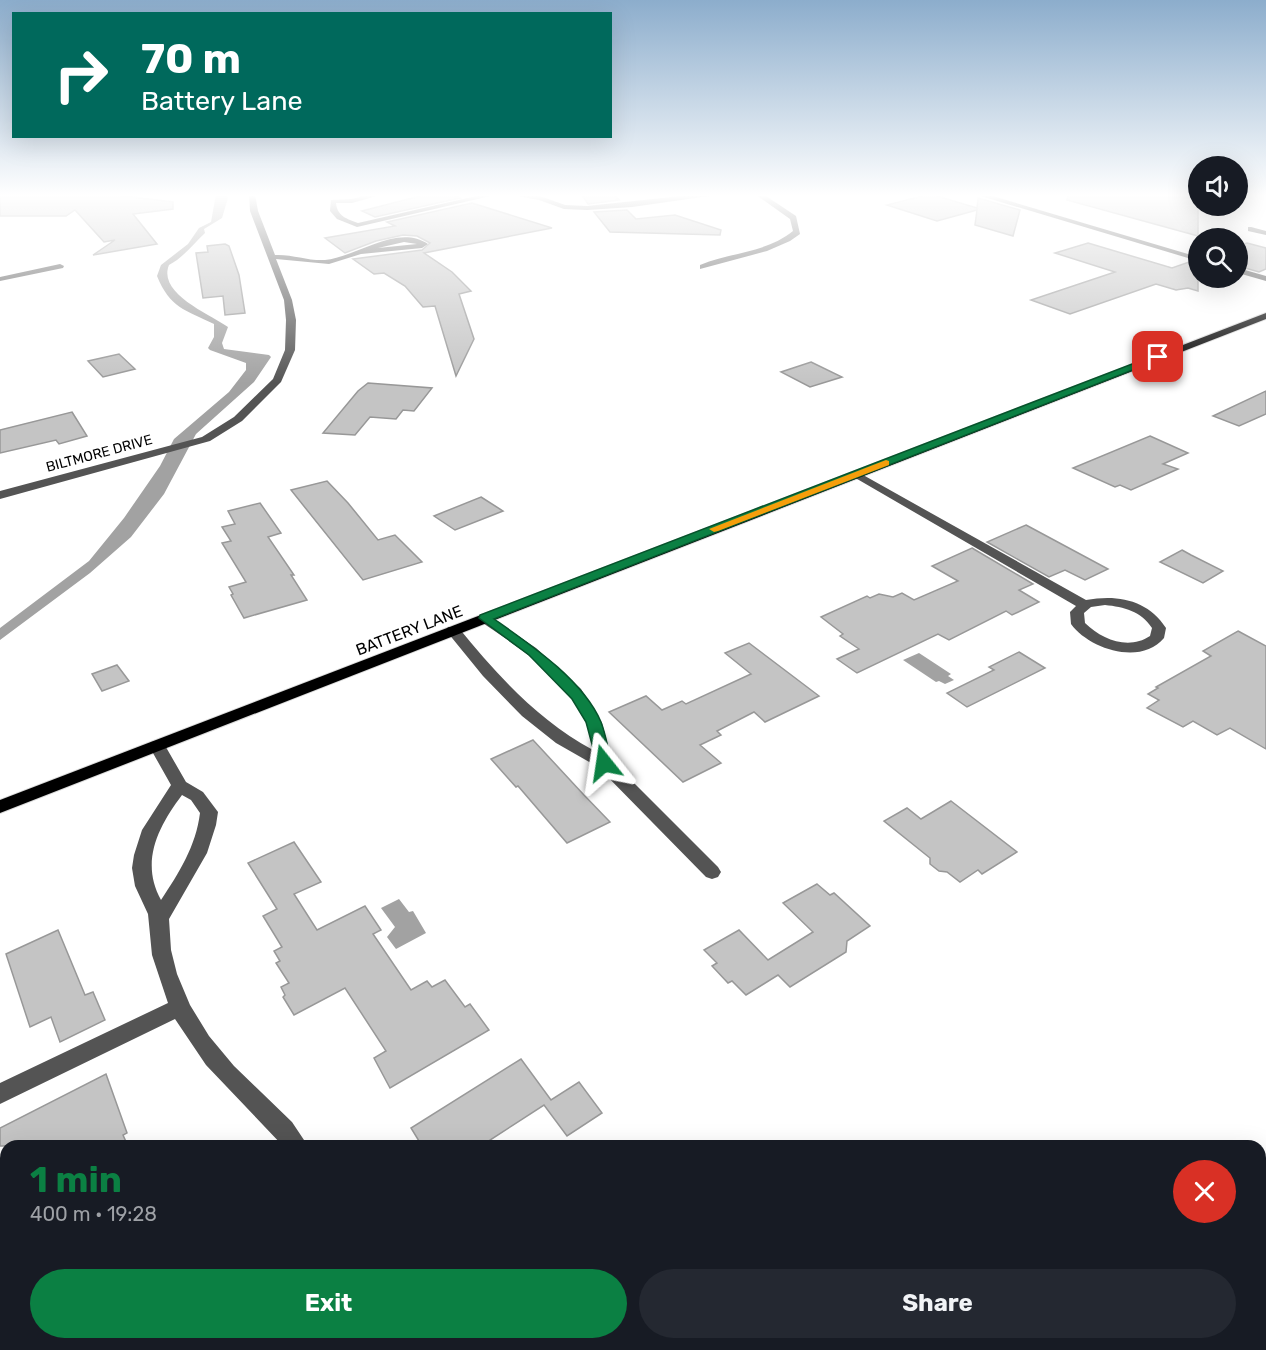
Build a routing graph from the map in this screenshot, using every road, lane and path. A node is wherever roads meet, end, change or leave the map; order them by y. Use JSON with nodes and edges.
{"nodes":[{"id":1,"x":273,"y":257,"type":"edge"},
{"id":2,"x":289,"y":257,"type":"edge"},
{"id":3,"x":343,"y":257,"type":"edge"},
{"id":4,"x":736,"y":257,"type":"edge"},
{"id":5,"x":60,"y":266,"type":"dead end"},
{"id":6,"x":703,"y":267,"type":"dead end"},
{"id":7,"x":1248,"y":273,"type":"edge"},
{"id":8,"x":0,"y":279,"type":"edge"},
{"id":9,"x":1266,"y":279,"type":"edge"},
{"id":10,"x":1266,"y":316,"type":"edge"},
{"id":11,"x":856,"y":474,"type":"junction"},
{"id":12,"x":0,"y":495,"type":"edge"},
{"id":13,"x":1085,"y":605,"type":"junction"},
{"id":14,"x":485,"y":618,"type":"junction"},
{"id":15,"x":453,"y":630,"type":"junction"},
{"id":16,"x":157,"y":746,"type":"junction"},
{"id":17,"x":604,"y":763,"type":"junction"},
{"id":18,"x":180,"y":786,"type":"junction"},
{"id":19,"x":0,"y":807,"type":"edge"},
{"id":20,"x":712,"y":872,"type":"dead end"},
{"id":21,"x":159,"y":918,"type":"junction"},
{"id":22,"x":179,"y":1007,"type":"junction"},
{"id":23,"x":0,"y":1095,"type":"edge"},
{"id":24,"x":292,"y":1140,"type":"edge"}],
"edges":[{"from":1,"to":12,"type":"street","name":"BILTMORE DRIVE"},
{"from":2,"to":3,"type":"street"},
{"from":4,"to":6,"type":"street"},
{"from":5,"to":8,"type":"street"},
{"from":7,"to":9,"type":"street"},
{"from":10,"to":11,"type":"main road","name":"BATTERY LANE"},
{"from":11,"to":13,"type":"street"},
{"from":11,"to":14,"type":"main road","name":"BATTERY LANE"},
{"from":13,"to":13,"type":"street"},
{"from":14,"to":15,"type":"main road","name":"BATTERY LANE"},
{"from":14,"to":17,"type":"street"},
{"from":15,"to":16,"type":"main road","name":"BATTERY LANE"},
{"from":15,"to":17,"type":"street"},
{"from":16,"to":18,"type":"street"},
{"from":16,"to":19,"type":"main road","name":"BATTERY LANE"},
{"from":17,"to":20,"type":"street"},
{"from":18,"to":21,"type":"street"},
{"from":18,"to":21,"type":"street"},
{"from":21,"to":22,"type":"street"},
{"from":22,"to":23,"type":"street"},
{"from":22,"to":24,"type":"street"}]}
